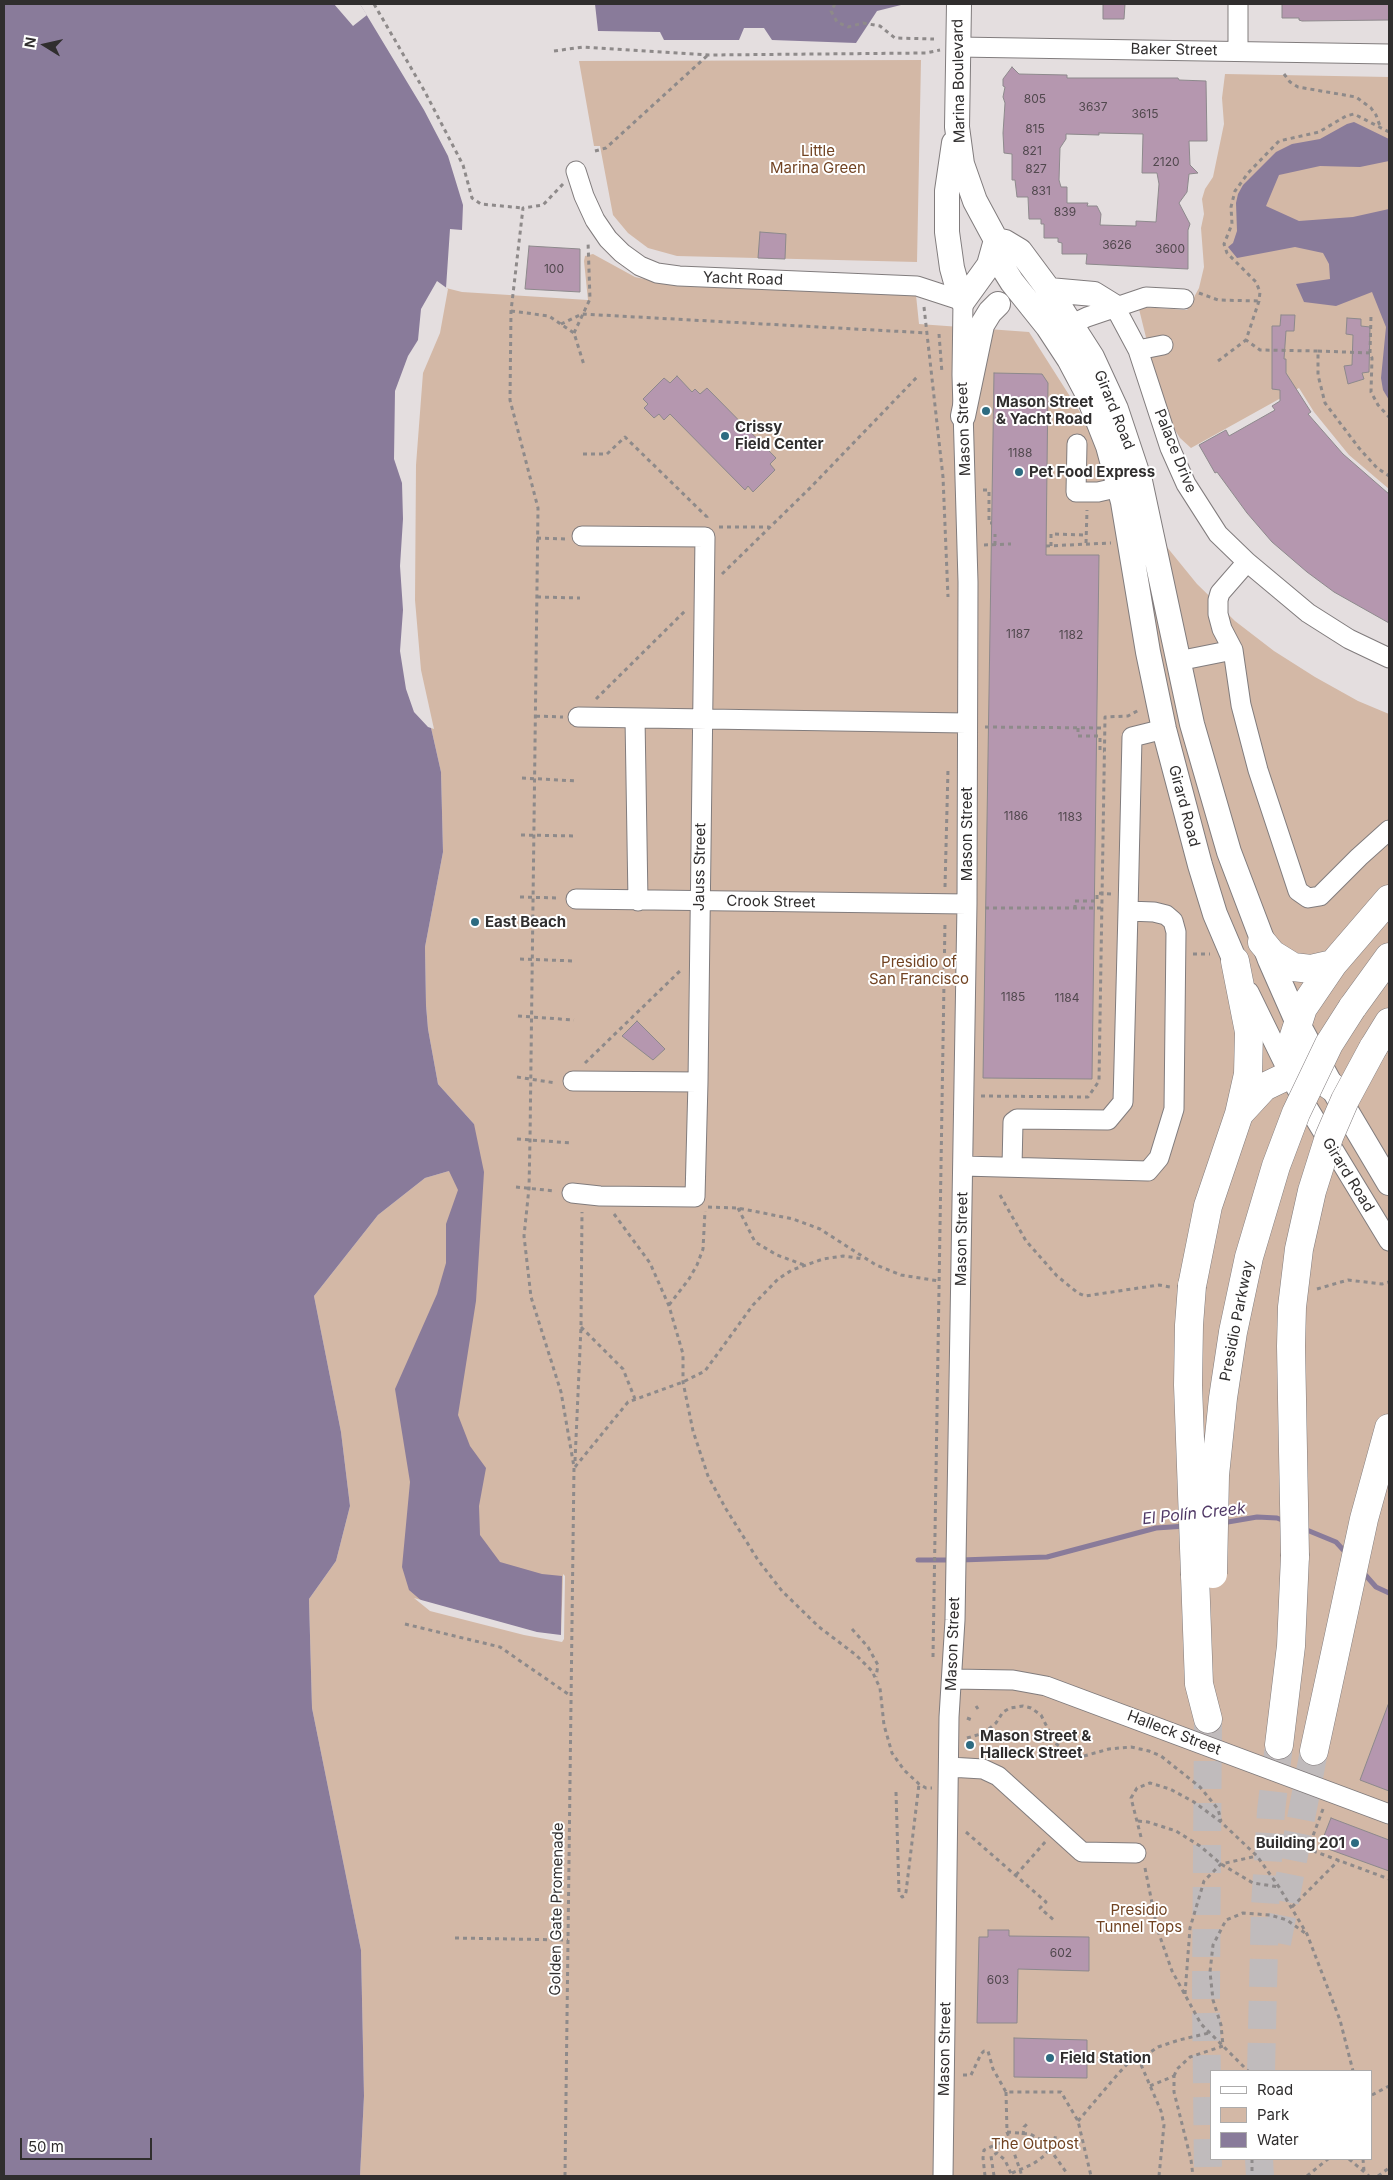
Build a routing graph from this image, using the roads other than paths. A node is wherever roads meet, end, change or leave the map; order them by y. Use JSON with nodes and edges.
{"nodes":[{"id":1,"x":959,"y":4,"type":"edge"},
{"id":2,"x":1238,"y":4,"type":"edge"},
{"id":3,"x":958,"y":47,"type":"junction"},
{"id":4,"x":1238,"y":51,"type":"junction"},
{"id":5,"x":1389,"y":54,"type":"edge"},
{"id":6,"x":957,"y":127,"type":"junction"},
{"id":7,"x":576,"y":171,"type":"road end"},
{"id":8,"x":996,"y":240,"type":"junction"},
{"id":9,"x":1049,"y":290,"type":"junction"},
{"id":10,"x":1184,"y":299,"type":"road end"},
{"id":11,"x":964,"y":301,"type":"junction"},
{"id":12,"x":998,"y":304,"type":"junction"},
{"id":13,"x":1115,"y":307,"type":"junction"},
{"id":14,"x":1039,"y":314,"type":"junction"},
{"id":15,"x":1066,"y":334,"type":"junction"},
{"id":16,"x":1163,"y":345,"type":"dead end"},
{"id":17,"x":1138,"y":350,"type":"junction"},
{"id":18,"x":963,"y":416,"type":"junction"},
{"id":19,"x":1077,"y":444,"type":"dead end"},
{"id":20,"x":1120,"y":487,"type":"junction"},
{"id":21,"x":576,"y":538,"type":"road end"},
{"id":22,"x":1247,"y":562,"type":"junction"},
{"id":23,"x":1232,"y":650,"type":"junction"},
{"id":24,"x":1389,"y":658,"type":"edge"},
{"id":25,"x":1178,"y":661,"type":"junction"},
{"id":26,"x":578,"y":717,"type":"road end"},
{"id":27,"x":635,"y":718,"type":"junction"},
{"id":28,"x":702,"y":721,"type":"junction"},
{"id":29,"x":966,"y":723,"type":"junction"},
{"id":30,"x":1164,"y":729,"type":"junction"},
{"id":31,"x":1389,"y":830,"type":"edge"},
{"id":32,"x":576,"y":899,"type":"road end"},
{"id":33,"x":1389,"y":899,"type":"edge"},
{"id":34,"x":638,"y":901,"type":"junction"},
{"id":35,"x":699,"y":902,"type":"junction"},
{"id":36,"x":967,"y":904,"type":"junction"},
{"id":37,"x":1128,"y":911,"type":"junction"},
{"id":38,"x":1262,"y":942,"type":"junction"},
{"id":39,"x":1389,"y":957,"type":"edge"},
{"id":40,"x":1235,"y":961,"type":"junction"},
{"id":41,"x":1333,"y":964,"type":"junction"},
{"id":42,"x":1298,"y":1021,"type":"junction"},
{"id":43,"x":1389,"y":1022,"type":"edge"},
{"id":44,"x":1289,"y":1075,"type":"junction"},
{"id":45,"x":568,"y":1082,"type":"road end"},
{"id":46,"x":698,"y":1082,"type":"junction"},
{"id":47,"x":1332,"y":1087,"type":"junction"},
{"id":48,"x":1239,"y":1114,"type":"junction"},
{"id":49,"x":963,"y":1166,"type":"junction"},
{"id":50,"x":1012,"y":1167,"type":"junction"},
{"id":51,"x":1389,"y":1183,"type":"edge"},
{"id":52,"x":585,"y":1195,"type":"road end"},
{"id":53,"x":1389,"y":1241,"type":"edge"},
{"id":54,"x":1389,"y":1428,"type":"edge"},
{"id":55,"x":1204,"y":1575,"type":"junction"},
{"id":56,"x":952,"y":1679,"type":"junction"},
{"id":57,"x":1208,"y":1719,"type":"tunnel mouth"},
{"id":58,"x":1279,"y":1745,"type":"tunnel mouth"},
{"id":59,"x":1314,"y":1751,"type":"tunnel mouth"},
{"id":60,"x":949,"y":1767,"type":"junction"},
{"id":61,"x":1389,"y":1814,"type":"edge"},
{"id":62,"x":1141,"y":1854,"type":"road end"},
{"id":63,"x":943,"y":2176,"type":"edge"}],
"edges":[{"from":1,"to":3,"type":"main road","name":"Marina Boulevard"},
{"from":2,"to":4,"type":"street"},
{"from":3,"to":4,"type":"street","name":"Baker Street"},
{"from":3,"to":6,"type":"main road","name":"Marina Boulevard"},
{"from":4,"to":5,"type":"street","name":"Baker Street"},
{"from":6,"to":8,"type":"main road","name":"Marina Boulevard"},
{"from":6,"to":11,"type":"main road"},
{"from":7,"to":11,"type":"street","name":"Yacht Road"},
{"from":8,"to":9,"type":"main road"},
{"from":8,"to":11,"type":"main road"},
{"from":8,"to":14,"type":"main road","name":"Marina Boulevard"},
{"from":9,"to":13,"type":"main road"},
{"from":9,"to":15,"type":"main road","name":"Girard Road"},
{"from":10,"to":13,"type":"street"},
{"from":11,"to":12,"type":"main road"},
{"from":11,"to":18,"type":"street","name":"Mason Street"},
{"from":12,"to":14,"type":"main road"},
{"from":12,"to":18,"type":"main road"},
{"from":13,"to":15,"type":"street"},
{"from":13,"to":17,"type":"street","name":"Palace Drive"},
{"from":14,"to":15,"type":"main road","name":"Marina Boulevard"},
{"from":15,"to":20,"type":"main road","name":"Girard Road"},
{"from":15,"to":25,"type":"main road","name":"Girard Road"},
{"from":16,"to":17,"type":"street"},
{"from":17,"to":22,"type":"street","name":"Palace Drive"},
{"from":18,"to":29,"type":"street","name":"Mason Street"},
{"from":19,"to":20,"type":"street"},
{"from":20,"to":30,"type":"main road","name":"Girard Road"},
{"from":21,"to":28,"type":"street","name":"Jauss Street"},
{"from":22,"to":23,"type":"street"},
{"from":22,"to":24,"type":"street","name":"Palace Drive"},
{"from":23,"to":25,"type":"street"},
{"from":23,"to":31,"type":"street"},
{"from":25,"to":38,"type":"main road","name":"Girard Road"},
{"from":26,"to":27,"type":"street"},
{"from":27,"to":28,"type":"street"},
{"from":27,"to":34,"type":"street"},
{"from":28,"to":29,"type":"street"},
{"from":28,"to":35,"type":"street","name":"Jauss Street"},
{"from":29,"to":36,"type":"street","name":"Mason Street"},
{"from":30,"to":37,"type":"street"},
{"from":30,"to":40,"type":"main road","name":"Girard Road"},
{"from":32,"to":34,"type":"street","name":"Crook Street"},
{"from":33,"to":41,"type":"highway"},
{"from":34,"to":35,"type":"street","name":"Crook Street"},
{"from":35,"to":36,"type":"street","name":"Crook Street"},
{"from":35,"to":46,"type":"street","name":"Jauss Street"},
{"from":36,"to":49,"type":"street","name":"Mason Street"},
{"from":37,"to":50,"type":"street"},
{"from":37,"to":50,"type":"street"},
{"from":38,"to":41,"type":"highway"},
{"from":38,"to":42,"type":"main road","name":"Girard Road"},
{"from":39,"to":55,"type":"highway","name":"Presidio Parkway","bridge":true},
{"from":40,"to":44,"type":"street","name":"Girard Road"},
{"from":40,"to":48,"type":"highway"},
{"from":41,"to":42,"type":"highway"},
{"from":42,"to":44,"type":"highway"},
{"from":42,"to":47,"type":"main road","name":"Girard Road"},
{"from":43,"to":58,"type":"highway","bridge":true},
{"from":44,"to":47,"type":"highway"},
{"from":44,"to":48,"type":"highway"},
{"from":44,"to":53,"type":"street","name":"Girard Road"},
{"from":45,"to":46,"type":"street"},
{"from":46,"to":52,"type":"street","name":"Jauss Street"},
{"from":47,"to":51,"type":"main road","name":"Girard Road"},
{"from":48,"to":55,"type":"highway","bridge":true},
{"from":49,"to":50,"type":"street"},
{"from":49,"to":56,"type":"street","name":"Mason Street"},
{"from":54,"to":59,"type":"highway"},
{"from":55,"to":57,"type":"highway","name":"Presidio Parkway"},
{"from":56,"to":60,"type":"street","name":"Mason Street"},
{"from":56,"to":61,"type":"street","name":"Halleck Street"},
{"from":60,"to":62,"type":"street"},
{"from":60,"to":63,"type":"street","name":"Mason Street"}]}
